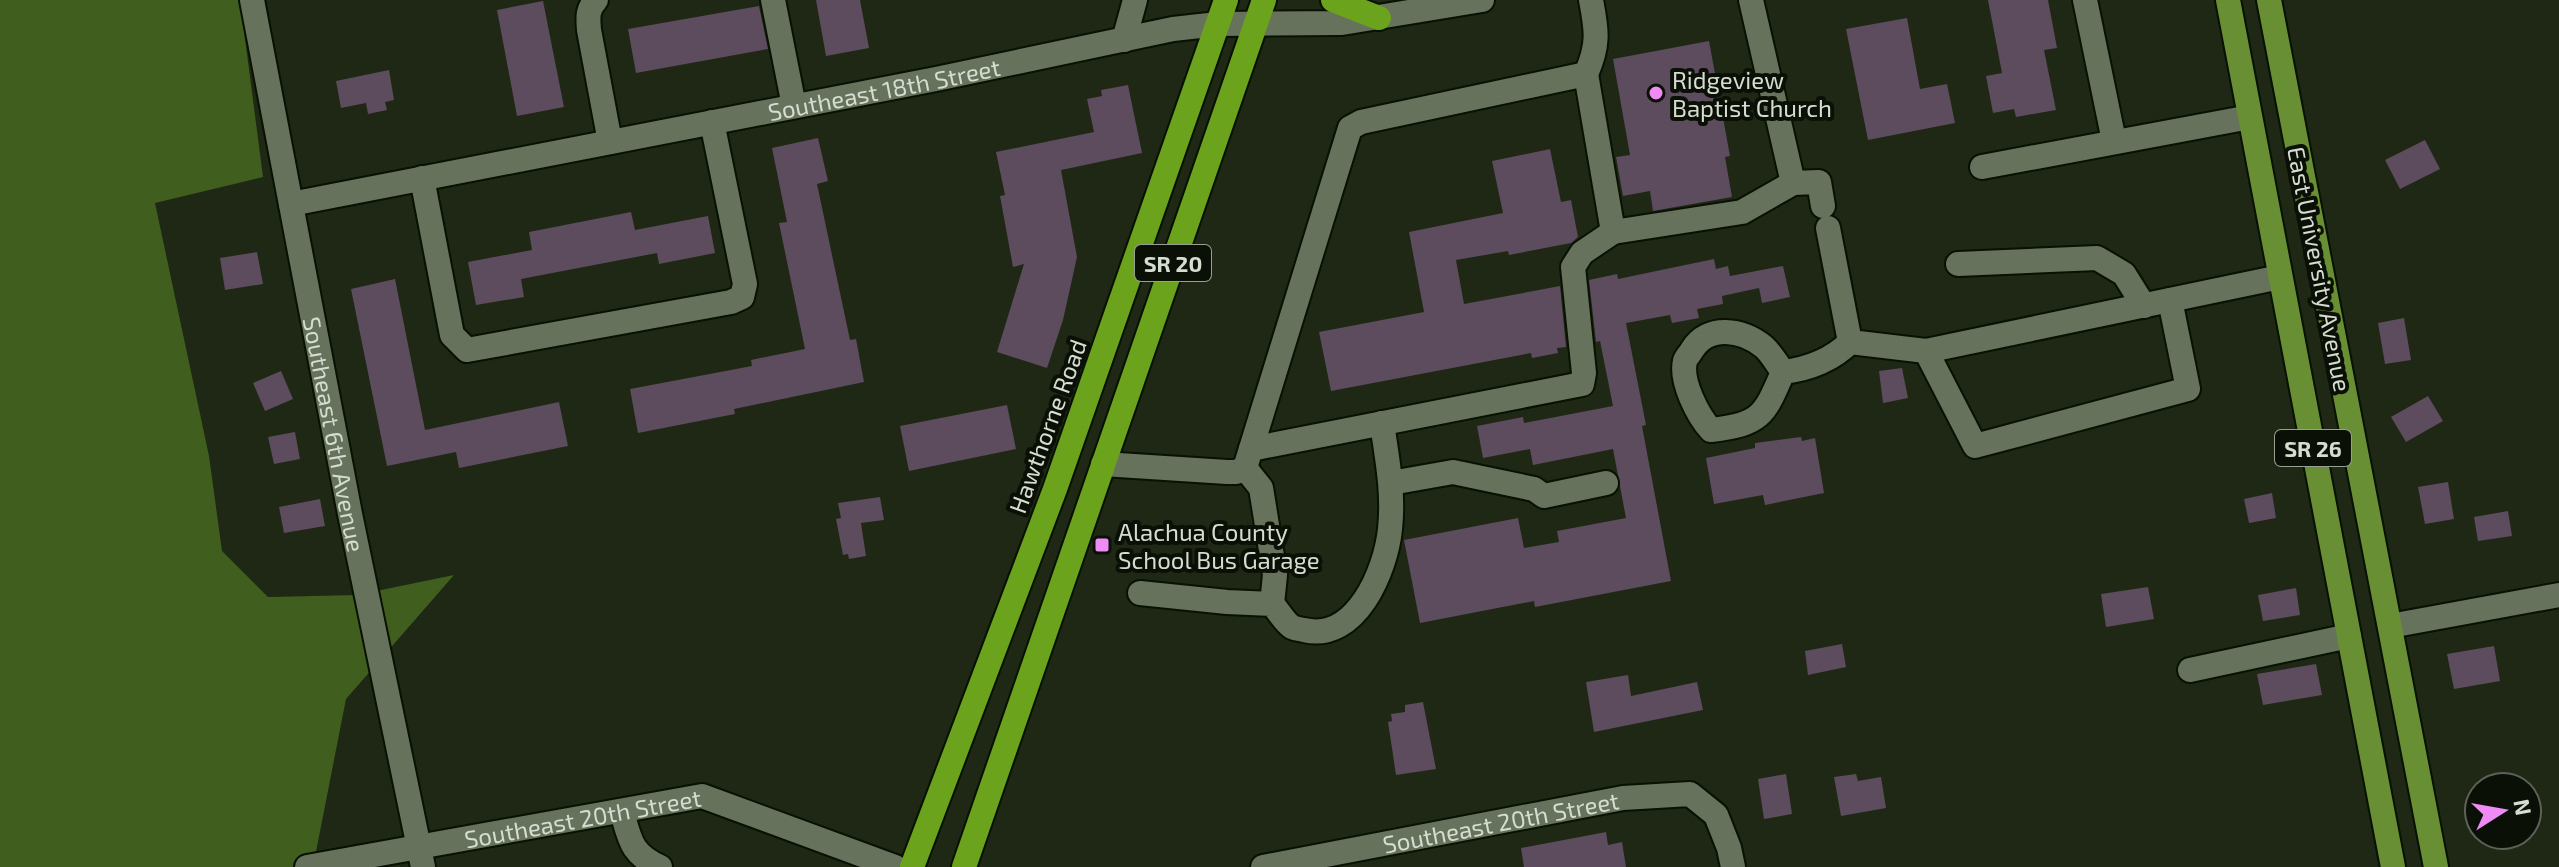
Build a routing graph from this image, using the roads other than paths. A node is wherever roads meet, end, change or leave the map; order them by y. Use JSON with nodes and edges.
{"nodes":[{"id":1,"x":252,"y":0,"type":"edge"},
{"id":2,"x":596,"y":0,"type":"edge"},
{"id":3,"x":773,"y":0,"type":"edge"},
{"id":4,"x":1135,"y":0,"type":"edge"},
{"id":5,"x":1226,"y":0,"type":"edge"},
{"id":6,"x":1264,"y":0,"type":"edge"},
{"id":7,"x":1333,"y":0,"type":"edge"},
{"id":8,"x":1482,"y":0,"type":"edge"},
{"id":9,"x":1591,"y":0,"type":"edge"},
{"id":10,"x":1751,"y":0,"type":"edge"},
{"id":11,"x":2085,"y":0,"type":"edge"},
{"id":12,"x":2228,"y":0,"type":"edge"},
{"id":13,"x":2269,"y":0,"type":"edge"},
{"id":14,"x":1255,"y":12,"type":"edge"},
{"id":15,"x":1379,"y":18,"type":"junction"},
{"id":16,"x":1218,"y":24,"type":"junction"},
{"id":17,"x":1124,"y":40,"type":"junction"},
{"id":18,"x":1586,"y":74,"type":"junction"},
{"id":19,"x":794,"y":106,"type":"junction"},
{"id":20,"x":2250,"y":117,"type":"junction"},
{"id":21,"x":712,"y":122,"type":"junction"},
{"id":22,"x":2114,"y":141,"type":"junction"},
{"id":23,"x":610,"y":142,"type":"junction"},
{"id":24,"x":1982,"y":167,"type":"dead end"},
{"id":25,"x":422,"y":178,"type":"junction"},
{"id":26,"x":1793,"y":183,"type":"junction"},
{"id":27,"x":291,"y":204,"type":"junction"},
{"id":28,"x":1613,"y":232,"type":"junction"},
{"id":29,"x":1958,"y":264,"type":"dead end"},
{"id":30,"x":2319,"y":266,"type":"junction"},
{"id":31,"x":2280,"y":277,"type":"junction"},
{"id":32,"x":2170,"y":300,"type":"junction"},
{"id":33,"x":2144,"y":306,"type":"junction"},
{"id":34,"x":1850,"y":342,"type":"junction"},
{"id":35,"x":1926,"y":351,"type":"junction"},
{"id":36,"x":1783,"y":372,"type":"junction"},
{"id":37,"x":1382,"y":423,"type":"junction"},
{"id":38,"x":1248,"y":458,"type":"junction"},
{"id":39,"x":1103,"y":464,"type":"junction"},
{"id":40,"x":1391,"y":483,"type":"junction"},
{"id":41,"x":1606,"y":483,"type":"dead end"},
{"id":42,"x":1140,"y":593,"type":"dead end"},
{"id":43,"x":2559,"y":595,"type":"edge"},
{"id":44,"x":1272,"y":604,"type":"junction"},
{"id":45,"x":2390,"y":626,"type":"junction"},
{"id":46,"x":2349,"y":636,"type":"junction"},
{"id":47,"x":2190,"y":670,"type":"dead end"},
{"id":48,"x":622,"y":812,"type":"junction"},
{"id":49,"x":421,"y":857,"type":"edge"},
{"id":50,"x":307,"y":867,"type":"edge"},
{"id":51,"x":660,"y":867,"type":"edge"},
{"id":52,"x":895,"y":867,"type":"edge"},
{"id":53,"x":912,"y":867,"type":"edge"},
{"id":54,"x":964,"y":867,"type":"edge"},
{"id":55,"x":1263,"y":867,"type":"edge"},
{"id":56,"x":1733,"y":867,"type":"edge"},
{"id":57,"x":2393,"y":867,"type":"edge"},
{"id":58,"x":2436,"y":867,"type":"edge"}],
"edges":[{"from":1,"to":27,"type":"street","name":"Southeast 6th Avenue"},
{"from":2,"to":23,"type":"street"},
{"from":3,"to":19,"type":"street"},
{"from":4,"to":17,"type":"street"},
{"from":5,"to":16,"type":"highway","name":"Hawthorne Road","number":"SR 20"},
{"from":6,"to":14,"type":"highway","number":"SR 20"},
{"from":7,"to":15,"type":"highway"},
{"from":8,"to":15,"type":"street","name":"Southeast 18th Street"},
{"from":9,"to":18,"type":"street"},
{"from":10,"to":26,"type":"street"},
{"from":11,"to":22,"type":"street"},
{"from":12,"to":20,"type":"main road","name":"East University Avenue","number":"SR 26"},
{"from":13,"to":30,"type":"main road","name":"East University Avenue","number":"SR 26"},
{"from":14,"to":15,"type":"street","name":"Southeast 18th Street"},
{"from":14,"to":16,"type":"street","name":"Southeast 18th Street"},
{"from":14,"to":39,"type":"highway","number":"SR 20"},
{"from":16,"to":17,"type":"street","name":"Southeast 18th Street"},
{"from":16,"to":53,"type":"highway","name":"Hawthorne Road","number":"SR 20"},
{"from":17,"to":19,"type":"street","name":"Southeast 18th Street"},
{"from":18,"to":28,"type":"street"},
{"from":18,"to":38,"type":"street"},
{"from":19,"to":21,"type":"street","name":"Southeast 18th Street"},
{"from":20,"to":22,"type":"street"},
{"from":20,"to":31,"type":"main road","name":"East University Avenue","number":"SR 26"},
{"from":21,"to":23,"type":"street","name":"Southeast 18th Street"},
{"from":21,"to":25,"type":"street"},
{"from":22,"to":24,"type":"street"},
{"from":23,"to":25,"type":"street","name":"Southeast 18th Street"},
{"from":25,"to":27,"type":"street","name":"Southeast 18th Street"},
{"from":26,"to":28,"type":"street"},
{"from":26,"to":34,"type":"street"},
{"from":27,"to":49,"type":"street","name":"Southeast 6th Avenue"},
{"from":28,"to":37,"type":"street"},
{"from":29,"to":33,"type":"street"},
{"from":30,"to":31,"type":"main road"},
{"from":30,"to":45,"type":"main road","name":"East University Avenue","number":"SR 26"},
{"from":31,"to":32,"type":"street"},
{"from":31,"to":46,"type":"main road","name":"East University Avenue","number":"SR 26"},
{"from":32,"to":33,"type":"street"},
{"from":32,"to":35,"type":"street"},
{"from":33,"to":35,"type":"street"},
{"from":34,"to":35,"type":"street"},
{"from":34,"to":36,"type":"street"},
{"from":36,"to":36,"type":"street"},
{"from":37,"to":38,"type":"street"},
{"from":37,"to":40,"type":"street"},
{"from":38,"to":39,"type":"street"},
{"from":38,"to":44,"type":"street"},
{"from":39,"to":54,"type":"highway","number":"SR 20"},
{"from":40,"to":41,"type":"street"},
{"from":40,"to":44,"type":"street"},
{"from":42,"to":44,"type":"street"},
{"from":43,"to":45,"type":"street"},
{"from":45,"to":46,"type":"main road"},
{"from":45,"to":58,"type":"main road","name":"East University Avenue","number":"SR 26"},
{"from":46,"to":47,"type":"street"},
{"from":46,"to":57,"type":"main road","name":"East University Avenue","number":"SR 26"},
{"from":48,"to":49,"type":"street","name":"Southeast 20th Street"},
{"from":48,"to":51,"type":"street"},
{"from":48,"to":52,"type":"street","name":"Southeast 20th Street"},
{"from":49,"to":50,"type":"street","name":"Southeast 20th Street"},
{"from":55,"to":56,"type":"street","name":"Southeast 20th Street"}]}
